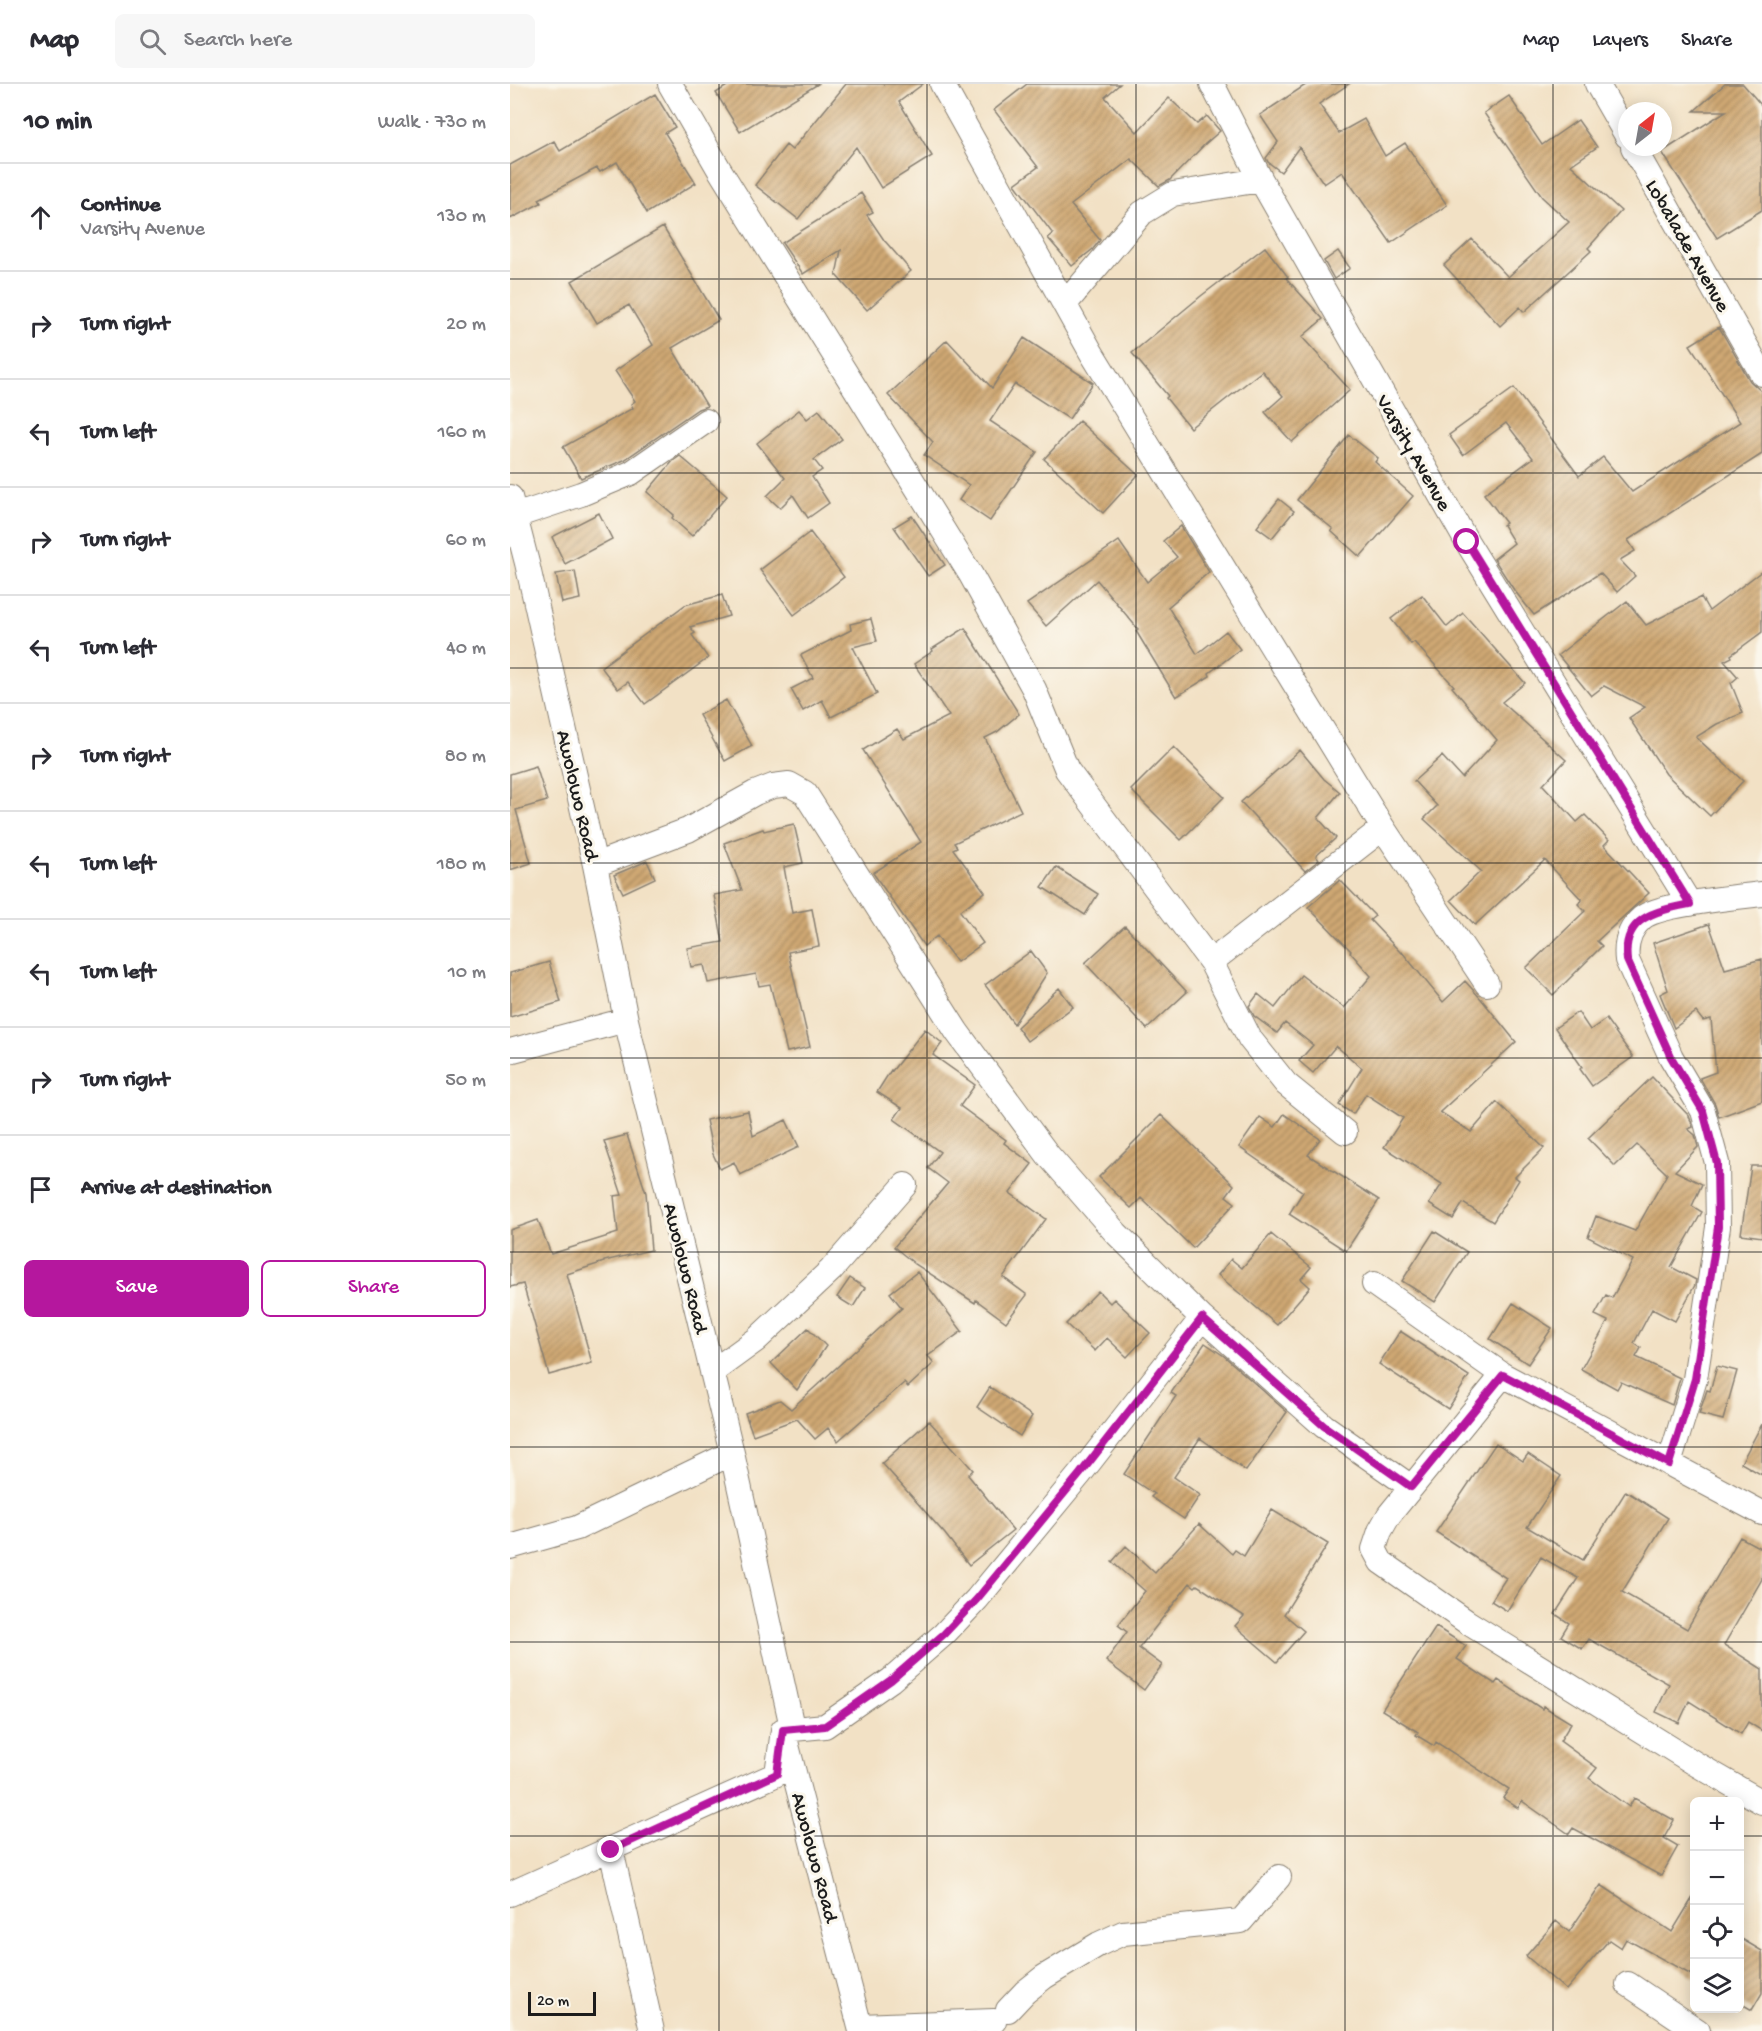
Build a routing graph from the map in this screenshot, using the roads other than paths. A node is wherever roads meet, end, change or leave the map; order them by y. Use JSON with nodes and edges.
{"nodes":[{"id":1,"x":670,"y":84,"type":"edge"},
{"id":2,"x":942,"y":84,"type":"edge"},
{"id":3,"x":1212,"y":84,"type":"edge"},
{"id":4,"x":1598,"y":84,"type":"edge"},
{"id":5,"x":1618,"y":120,"type":"edge"},
{"id":6,"x":1638,"y":156,"type":"edge"},
{"id":7,"x":1261,"y":180,"type":"junction"},
{"id":8,"x":1065,"y":304,"type":"junction"},
{"id":9,"x":1762,"y":374,"type":"edge"},
{"id":10,"x":706,"y":421,"type":"dead end"},
{"id":11,"x":512,"y":506,"type":"edge"},
{"id":12,"x":518,"y":565,"type":"edge"},
{"id":13,"x":1383,"y":828,"type":"junction"},
{"id":14,"x":595,"y":865,"type":"junction"},
{"id":15,"x":1762,"y":894,"type":"edge"},
{"id":16,"x":1690,"y":904,"type":"junction"},
{"id":17,"x":1210,"y":962,"type":"junction"},
{"id":18,"x":1487,"y":984,"type":"dead end"},
{"id":19,"x":626,"y":1020,"type":"junction"},
{"id":20,"x":510,"y":1051,"type":"edge"},
{"id":21,"x":1345,"y":1132,"type":"dead end"},
{"id":22,"x":905,"y":1185,"type":"dead end"},
{"id":23,"x":1374,"y":1284,"type":"dead end"},
{"id":24,"x":1202,"y":1318,"type":"junction"},
{"id":25,"x":712,"y":1372,"type":"junction"},
{"id":26,"x":1503,"y":1375,"type":"junction"},
{"id":27,"x":732,"y":1453,"type":"junction"},
{"id":28,"x":1669,"y":1464,"type":"junction"},
{"id":29,"x":1411,"y":1487,"type":"junction"},
{"id":30,"x":1762,"y":1513,"type":"edge"},
{"id":31,"x":510,"y":1547,"type":"edge"},
{"id":32,"x":783,"y":1730,"type":"junction"},
{"id":33,"x":1762,"y":1802,"type":"edge"},
{"id":34,"x":611,"y":1850,"type":"junction"},
{"id":35,"x":1280,"y":1877,"type":"dead end"},
{"id":36,"x":510,"y":1894,"type":"edge"},
{"id":37,"x":1628,"y":1984,"type":"dead end"},
{"id":38,"x":1004,"y":2023,"type":"edge"},
{"id":39,"x":861,"y":2029,"type":"edge"},
{"id":40,"x":652,"y":2031,"type":"edge"},
{"id":41,"x":1698,"y":2031,"type":"edge"}],
"edges":[{"from":1,"to":17,"type":"street"},
{"from":2,"to":8,"type":"street"},
{"from":3,"to":7,"type":"street","name":"Varsity Avenue"},
{"from":4,"to":5,"type":"street"},
{"from":6,"to":9,"type":"street","name":"Lobalade Avenue"},
{"from":7,"to":8,"type":"street"},
{"from":7,"to":16,"type":"street","name":"Varsity Avenue"},
{"from":8,"to":13,"type":"street"},
{"from":10,"to":11,"type":"street"},
{"from":11,"to":12,"type":"street","name":"Awolowo Road"},
{"from":12,"to":14,"type":"street","name":"Awolowo Road"},
{"from":13,"to":17,"type":"street"},
{"from":13,"to":18,"type":"street"},
{"from":14,"to":19,"type":"street","name":"Awolowo Road"},
{"from":14,"to":24,"type":"street"},
{"from":15,"to":16,"type":"street"},
{"from":16,"to":28,"type":"street"},
{"from":17,"to":21,"type":"street"},
{"from":19,"to":20,"type":"street"},
{"from":19,"to":25,"type":"street","name":"Awolowo Road"},
{"from":22,"to":25,"type":"street"},
{"from":23,"to":26,"type":"street"},
{"from":24,"to":29,"type":"street"},
{"from":24,"to":32,"type":"street"},
{"from":25,"to":27,"type":"street","name":"Awolowo Road"},
{"from":26,"to":28,"type":"street"},
{"from":26,"to":29,"type":"street"},
{"from":27,"to":31,"type":"street"},
{"from":27,"to":32,"type":"street","name":"Awolowo Road"},
{"from":28,"to":30,"type":"street"},
{"from":29,"to":33,"type":"street"},
{"from":32,"to":34,"type":"street"},
{"from":32,"to":39,"type":"street","name":"Awolowo Road"},
{"from":34,"to":36,"type":"street"},
{"from":34,"to":40,"type":"street"},
{"from":35,"to":38,"type":"street"},
{"from":37,"to":41,"type":"street"},
{"from":38,"to":39,"type":"street"}]}
